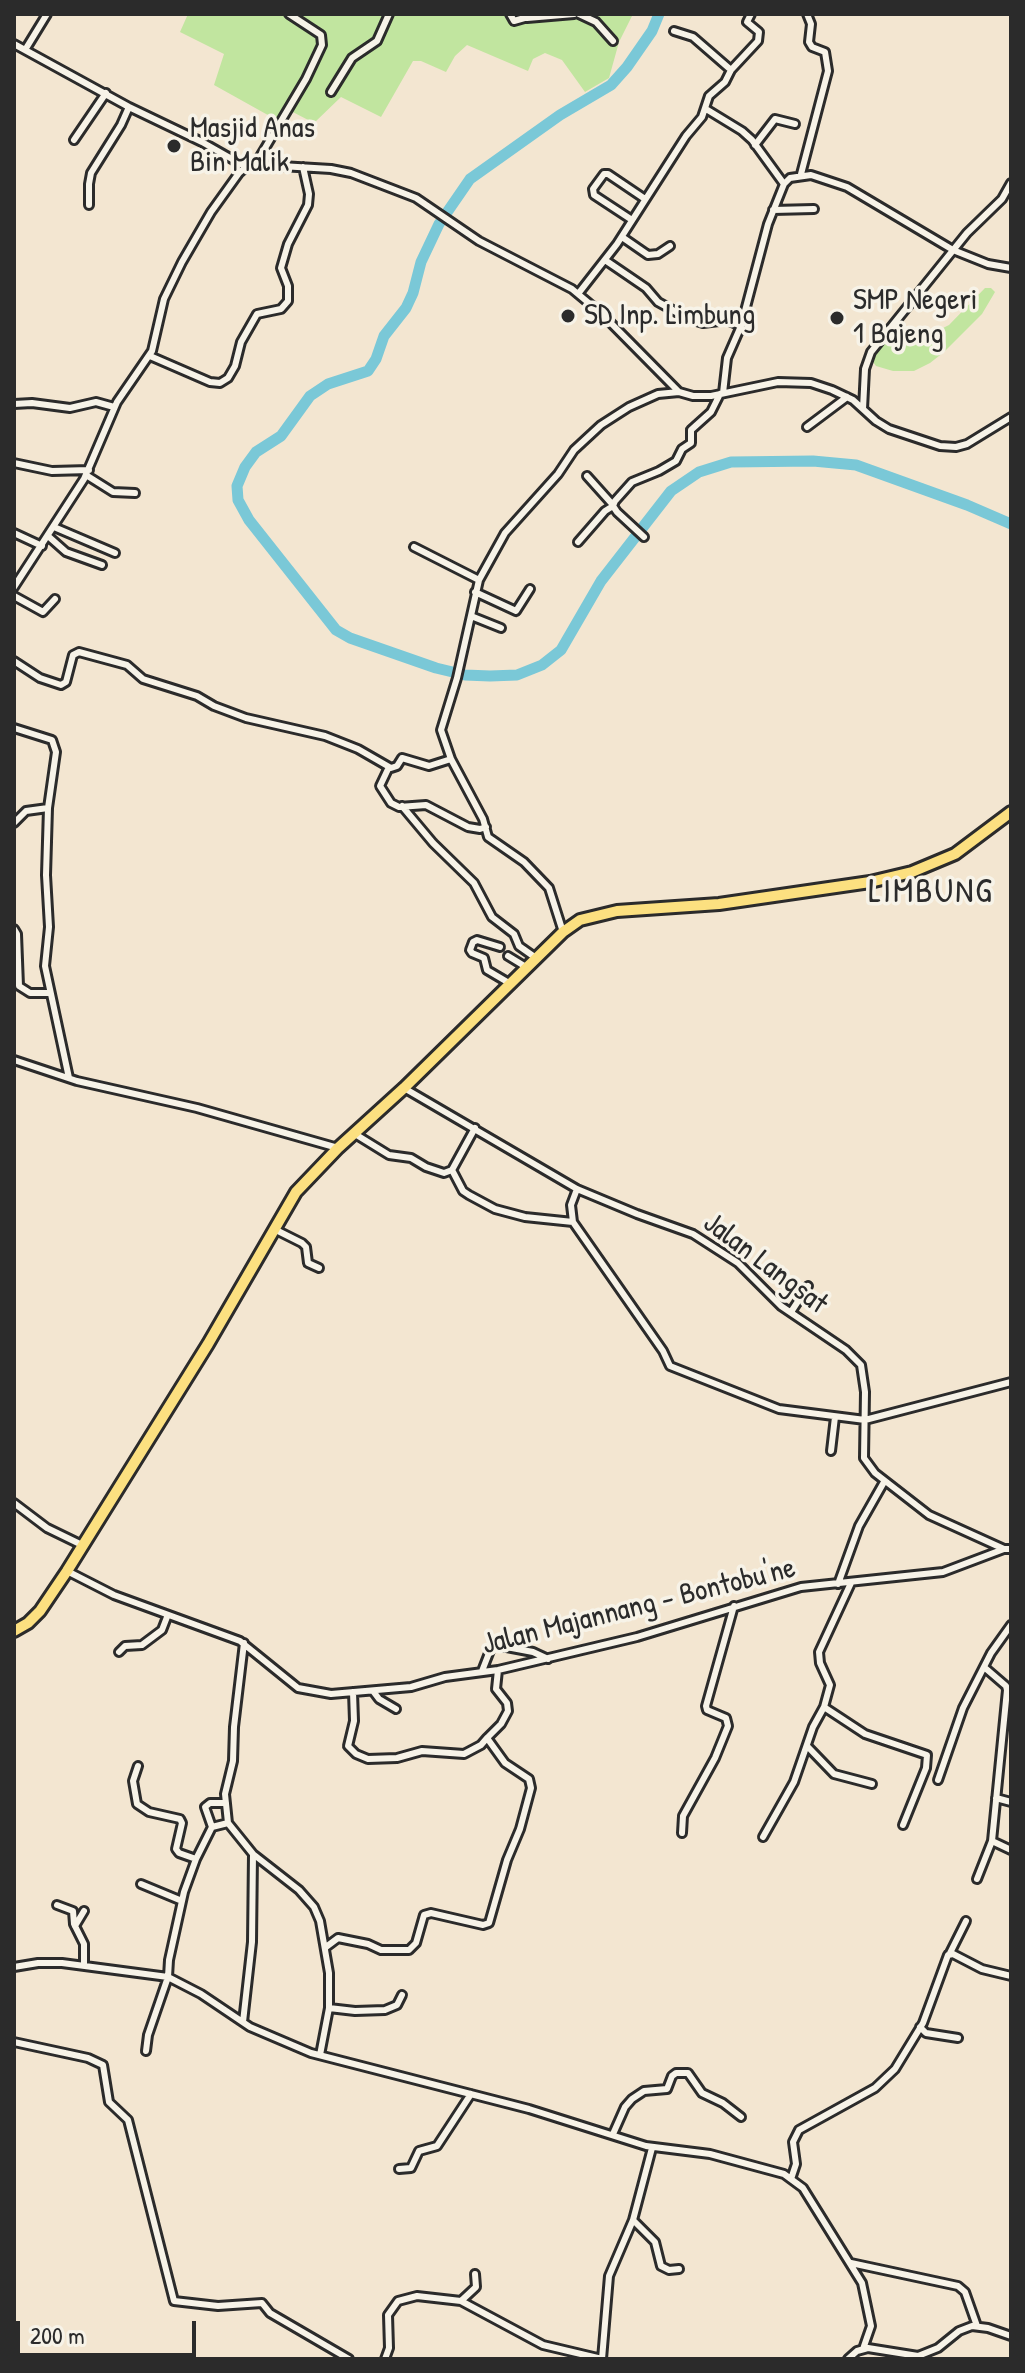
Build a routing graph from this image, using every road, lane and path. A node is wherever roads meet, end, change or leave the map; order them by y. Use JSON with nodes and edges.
{"nodes":[{"id":1,"x":47,"y":14,"type":"edge"},
{"id":2,"x":289,"y":14,"type":"edge"},
{"id":3,"x":389,"y":14,"type":"edge"},
{"id":4,"x":510,"y":14,"type":"edge"},
{"id":5,"x":576,"y":14,"type":"edge"},
{"id":6,"x":751,"y":14,"type":"edge"},
{"id":7,"x":807,"y":14,"type":"edge"},
{"id":8,"x":528,"y":16,"type":"edge"},
{"id":9,"x":674,"y":31,"type":"dead end"},
{"id":10,"x":613,"y":41,"type":"dead end"},
{"id":11,"x":14,"y":44,"type":"edge"},
{"id":12,"x":25,"y":50,"type":"junction"},
{"id":13,"x":731,"y":70,"type":"junction"},
{"id":14,"x":331,"y":92,"type":"dead end"},
{"id":15,"x":106,"y":93,"type":"junction"},
{"id":16,"x":129,"y":107,"type":"junction"},
{"id":17,"x":706,"y":109,"type":"junction"},
{"id":18,"x":795,"y":124,"type":"dead end"},
{"id":19,"x":74,"y":140,"type":"dead end"},
{"id":20,"x":755,"y":145,"type":"junction"},
{"id":21,"x":255,"y":165,"type":"junction"},
{"id":22,"x":246,"y":167,"type":"junction"},
{"id":23,"x":303,"y":167,"type":"junction"},
{"id":24,"x":801,"y":174,"type":"junction"},
{"id":25,"x":1011,"y":183,"type":"edge"},
{"id":26,"x":784,"y":184,"type":"junction"},
{"id":27,"x":645,"y":199,"type":"junction"},
{"id":28,"x":1002,"y":199,"type":"junction"},
{"id":29,"x":1011,"y":203,"type":"edge"},
{"id":30,"x":89,"y":205,"type":"dead end"},
{"id":31,"x":814,"y":209,"type":"dead end"},
{"id":32,"x":773,"y":210,"type":"junction"},
{"id":33,"x":632,"y":220,"type":"junction"},
{"id":34,"x":622,"y":237,"type":"junction"},
{"id":35,"x":670,"y":246,"type":"dead end"},
{"id":36,"x":953,"y":250,"type":"junction"},
{"id":37,"x":605,"y":260,"type":"junction"},
{"id":38,"x":1011,"y":268,"type":"edge"},
{"id":39,"x":578,"y":294,"type":"junction"},
{"id":40,"x":741,"y":326,"type":"junction"},
{"id":41,"x":150,"y":356,"type":"junction"},
{"id":42,"x":679,"y":392,"type":"junction"},
{"id":43,"x":722,"y":394,"type":"junction"},
{"id":44,"x":847,"y":397,"type":"junction"},
{"id":45,"x":14,"y":404,"type":"edge"},
{"id":46,"x":114,"y":407,"type":"junction"},
{"id":47,"x":863,"y":409,"type":"junction"},
{"id":48,"x":1011,"y":417,"type":"edge"},
{"id":49,"x":807,"y":427,"type":"dead end"},
{"id":50,"x":14,"y":463,"type":"edge"},
{"id":51,"x":87,"y":472,"type":"junction"},
{"id":52,"x":587,"y":476,"type":"dead end"},
{"id":53,"x":135,"y":493,"type":"dead end"},
{"id":54,"x":613,"y":505,"type":"junction"},
{"id":55,"x":54,"y":527,"type":"junction"},
{"id":56,"x":14,"y":533,"type":"edge"},
{"id":57,"x":48,"y":536,"type":"junction"},
{"id":58,"x":643,"y":536,"type":"dead end"},
{"id":59,"x":578,"y":542,"type":"dead end"},
{"id":60,"x":42,"y":546,"type":"junction"},
{"id":61,"x":414,"y":547,"type":"dead end"},
{"id":62,"x":115,"y":553,"type":"dead end"},
{"id":63,"x":102,"y":565,"type":"dead end"},
{"id":64,"x":479,"y":580,"type":"junction"},
{"id":65,"x":14,"y":587,"type":"edge"},
{"id":66,"x":530,"y":589,"type":"dead end"},
{"id":67,"x":475,"y":592,"type":"junction"},
{"id":68,"x":14,"y":596,"type":"edge"},
{"id":69,"x":55,"y":599,"type":"dead end"},
{"id":70,"x":471,"y":616,"type":"junction"},
{"id":71,"x":501,"y":628,"type":"dead end"},
{"id":72,"x":14,"y":661,"type":"edge"},
{"id":73,"x":14,"y":728,"type":"edge"},
{"id":74,"x":451,"y":759,"type":"junction"},
{"id":75,"x":389,"y":767,"type":"junction"},
{"id":76,"x":402,"y":806,"type":"junction"},
{"id":77,"x":48,"y":808,"type":"junction"},
{"id":78,"x":1011,"y":812,"type":"edge"},
{"id":79,"x":14,"y":823,"type":"edge"},
{"id":80,"x":486,"y":827,"type":"junction"},
{"id":81,"x":14,"y":929,"type":"edge"},
{"id":82,"x":563,"y":932,"type":"junction"},
{"id":83,"x":500,"y":947,"type":"dead end"},
{"id":84,"x":508,"y":956,"type":"dead end"},
{"id":85,"x":536,"y":958,"type":"junction"},
{"id":86,"x":526,"y":967,"type":"junction"},
{"id":87,"x":509,"y":983,"type":"junction"},
{"id":88,"x":49,"y":993,"type":"junction"},
{"id":89,"x":14,"y":1060,"type":"edge"},
{"id":90,"x":69,"y":1078,"type":"junction"},
{"id":91,"x":404,"y":1088,"type":"junction"},
{"id":92,"x":475,"y":1128,"type":"junction"},
{"id":93,"x":355,"y":1134,"type":"junction"},
{"id":94,"x":338,"y":1148,"type":"junction"},
{"id":95,"x":452,"y":1170,"type":"junction"},
{"id":96,"x":577,"y":1189,"type":"junction"},
{"id":97,"x":573,"y":1222,"type":"junction"},
{"id":98,"x":274,"y":1229,"type":"junction"},
{"id":99,"x":319,"y":1268,"type":"dead end"},
{"id":100,"x":808,"y":1286,"type":"dead end"},
{"id":101,"x":791,"y":1312,"type":"junction"},
{"id":102,"x":1011,"y":1382,"type":"edge"},
{"id":103,"x":835,"y":1417,"type":"junction"},
{"id":104,"x":865,"y":1420,"type":"junction"},
{"id":105,"x":831,"y":1451,"type":"dead end"},
{"id":106,"x":884,"y":1482,"type":"junction"},
{"id":107,"x":14,"y":1503,"type":"edge"},
{"id":108,"x":82,"y":1545,"type":"junction"},
{"id":109,"x":1008,"y":1549,"type":"edge"},
{"id":110,"x":67,"y":1571,"type":"junction"},
{"id":111,"x":851,"y":1583,"type":"junction"},
{"id":112,"x":838,"y":1584,"type":"junction"},
{"id":113,"x":734,"y":1606,"type":"junction"},
{"id":114,"x":167,"y":1617,"type":"junction"},
{"id":115,"x":1011,"y":1625,"type":"edge"},
{"id":116,"x":14,"y":1631,"type":"edge"},
{"id":117,"x":244,"y":1643,"type":"junction"},
{"id":118,"x":119,"y":1652,"type":"dead end"},
{"id":119,"x":548,"y":1659,"type":"junction"},
{"id":120,"x":984,"y":1667,"type":"junction"},
{"id":121,"x":498,"y":1670,"type":"junction"},
{"id":122,"x":482,"y":1671,"type":"junction"},
{"id":123,"x":373,"y":1691,"type":"junction"},
{"id":124,"x":353,"y":1692,"type":"junction"},
{"id":125,"x":380,"y":1700,"type":"junction"},
{"id":126,"x":824,"y":1707,"type":"junction"},
{"id":127,"x":375,"y":1709,"type":"dead end"},
{"id":128,"x":396,"y":1709,"type":"dead end"},
{"id":129,"x":487,"y":1738,"type":"junction"},
{"id":130,"x":808,"y":1747,"type":"junction"},
{"id":131,"x":138,"y":1766,"type":"dead end"},
{"id":132,"x":938,"y":1780,"type":"dead end"},
{"id":133,"x":872,"y":1784,"type":"dead end"},
{"id":134,"x":996,"y":1798,"type":"junction"},
{"id":135,"x":1011,"y":1802,"type":"edge"},
{"id":136,"x":226,"y":1803,"type":"junction"},
{"id":137,"x":228,"y":1823,"type":"junction"},
{"id":138,"x":903,"y":1825,"type":"dead end"},
{"id":139,"x":212,"y":1827,"type":"junction"},
{"id":140,"x":682,"y":1833,"type":"dead end"},
{"id":141,"x":763,"y":1837,"type":"dead end"},
{"id":142,"x":992,"y":1841,"type":"junction"},
{"id":143,"x":1011,"y":1850,"type":"edge"},
{"id":144,"x":253,"y":1854,"type":"junction"},
{"id":145,"x":196,"y":1859,"type":"junction"},
{"id":146,"x":977,"y":1879,"type":"dead end"},
{"id":147,"x":141,"y":1884,"type":"dead end"},
{"id":148,"x":182,"y":1901,"type":"junction"},
{"id":149,"x":57,"y":1905,"type":"dead end"},
{"id":150,"x":84,"y":1911,"type":"dead end"},
{"id":151,"x":966,"y":1921,"type":"dead end"},
{"id":152,"x":75,"y":1926,"type":"junction"},
{"id":153,"x":326,"y":1947,"type":"junction"},
{"id":154,"x":950,"y":1953,"type":"junction"},
{"id":155,"x":84,"y":1965,"type":"junction"},
{"id":156,"x":14,"y":1967,"type":"edge"},
{"id":157,"x":1011,"y":1976,"type":"edge"},
{"id":158,"x":168,"y":1977,"type":"junction"},
{"id":159,"x":402,"y":1995,"type":"dead end"},
{"id":160,"x":329,"y":2008,"type":"junction"},
{"id":161,"x":243,"y":2022,"type":"junction"},
{"id":162,"x":920,"y":2027,"type":"junction"},
{"id":163,"x":958,"y":2038,"type":"dead end"},
{"id":164,"x":14,"y":2042,"type":"edge"},
{"id":165,"x":146,"y":2051,"type":"dead end"},
{"id":166,"x":320,"y":2055,"type":"junction"},
{"id":167,"x":471,"y":2094,"type":"junction"},
{"id":168,"x":741,"y":2117,"type":"dead end"},
{"id":169,"x":613,"y":2134,"type":"junction"},
{"id":170,"x":652,"y":2148,"type":"junction"},
{"id":171,"x":399,"y":2169,"type":"dead end"},
{"id":172,"x":791,"y":2179,"type":"junction"},
{"id":173,"x":633,"y":2220,"type":"junction"},
{"id":174,"x":851,"y":2263,"type":"junction"},
{"id":175,"x":679,"y":2269,"type":"dead end"},
{"id":176,"x":475,"y":2274,"type":"dead end"},
{"id":177,"x":461,"y":2301,"type":"junction"},
{"id":178,"x":977,"y":2326,"type":"junction"},
{"id":179,"x":1011,"y":2336,"type":"edge"},
{"id":180,"x":863,"y":2349,"type":"junction"},
{"id":181,"x":349,"y":2359,"type":"edge"},
{"id":182,"x":385,"y":2359,"type":"edge"},
{"id":183,"x":602,"y":2359,"type":"edge"},
{"id":184,"x":848,"y":2359,"type":"edge"}],
"edges":[{"from":1,"to":12,"type":"street"},
{"from":2,"to":21,"type":"street"},
{"from":3,"to":14,"type":"street"},
{"from":4,"to":8,"type":"street"},
{"from":5,"to":8,"type":"street"},
{"from":5,"to":10,"type":"street"},
{"from":6,"to":13,"type":"street"},
{"from":7,"to":24,"type":"street"},
{"from":9,"to":13,"type":"street"},
{"from":11,"to":12,"type":"street"},
{"from":12,"to":15,"type":"street"},
{"from":13,"to":17,"type":"street"},
{"from":15,"to":16,"type":"street"},
{"from":15,"to":19,"type":"street"},
{"from":16,"to":22,"type":"street"},
{"from":16,"to":30,"type":"street"},
{"from":17,"to":20,"type":"street"},
{"from":17,"to":27,"type":"street"},
{"from":18,"to":20,"type":"street"},
{"from":20,"to":26,"type":"street"},
{"from":21,"to":22,"type":"street"},
{"from":21,"to":23,"type":"street"},
{"from":22,"to":41,"type":"street"},
{"from":23,"to":39,"type":"street"},
{"from":23,"to":41,"type":"street"},
{"from":24,"to":26,"type":"street"},
{"from":24,"to":36,"type":"street"},
{"from":25,"to":28,"type":"street"},
{"from":26,"to":32,"type":"street"},
{"from":27,"to":33,"type":"street"},
{"from":27,"to":33,"type":"street"},
{"from":28,"to":29,"type":"street"},
{"from":28,"to":36,"type":"street"},
{"from":31,"to":32,"type":"street"},
{"from":32,"to":40,"type":"street"},
{"from":33,"to":34,"type":"street"},
{"from":34,"to":35,"type":"street"},
{"from":34,"to":37,"type":"street"},
{"from":36,"to":38,"type":"street"},
{"from":36,"to":47,"type":"street"},
{"from":37,"to":39,"type":"street"},
{"from":37,"to":40,"type":"street"},
{"from":39,"to":42,"type":"street"},
{"from":40,"to":43,"type":"street"},
{"from":41,"to":46,"type":"street"},
{"from":42,"to":43,"type":"street"},
{"from":42,"to":64,"type":"street"},
{"from":43,"to":44,"type":"street"},
{"from":43,"to":54,"type":"street"},
{"from":44,"to":47,"type":"street"},
{"from":44,"to":49,"type":"street"},
{"from":45,"to":46,"type":"street"},
{"from":46,"to":51,"type":"street"},
{"from":47,"to":48,"type":"street"},
{"from":50,"to":51,"type":"street"},
{"from":51,"to":53,"type":"street"},
{"from":51,"to":55,"type":"street"},
{"from":52,"to":54,"type":"street"},
{"from":54,"to":58,"type":"street"},
{"from":54,"to":59,"type":"street"},
{"from":55,"to":57,"type":"street"},
{"from":55,"to":62,"type":"street"},
{"from":56,"to":60,"type":"street"},
{"from":57,"to":60,"type":"street"},
{"from":57,"to":63,"type":"street"},
{"from":60,"to":65,"type":"street"},
{"from":61,"to":64,"type":"street"},
{"from":64,"to":67,"type":"street"},
{"from":66,"to":67,"type":"street"},
{"from":67,"to":70,"type":"street"},
{"from":68,"to":69,"type":"street"},
{"from":70,"to":71,"type":"street"},
{"from":70,"to":74,"type":"street"},
{"from":72,"to":75,"type":"street"},
{"from":73,"to":77,"type":"street"},
{"from":74,"to":75,"type":"street"},
{"from":74,"to":80,"type":"street"},
{"from":75,"to":76,"type":"street"},
{"from":76,"to":80,"type":"street"},
{"from":76,"to":85,"type":"street"},
{"from":77,"to":79,"type":"street"},
{"from":77,"to":88,"type":"street"},
{"from":78,"to":82,"type":"main road"},
{"from":80,"to":82,"type":"street"},
{"from":81,"to":88,"type":"street"},
{"from":82,"to":85,"type":"main road"},
{"from":83,"to":87,"type":"street"},
{"from":84,"to":86,"type":"street"},
{"from":85,"to":86,"type":"main road"},
{"from":86,"to":87,"type":"main road"},
{"from":87,"to":91,"type":"main road"},
{"from":88,"to":90,"type":"street"},
{"from":89,"to":90,"type":"street"},
{"from":90,"to":94,"type":"street"},
{"from":91,"to":92,"type":"street","name":"Jalan Langsat"},
{"from":91,"to":93,"type":"main road"},
{"from":92,"to":95,"type":"street"},
{"from":92,"to":96,"type":"street","name":"Jalan Langsat"},
{"from":93,"to":94,"type":"main road"},
{"from":93,"to":95,"type":"street"},
{"from":94,"to":98,"type":"main road"},
{"from":95,"to":97,"type":"street"},
{"from":96,"to":97,"type":"street"},
{"from":96,"to":101,"type":"street","name":"Jalan Langsat"},
{"from":97,"to":103,"type":"street"},
{"from":98,"to":99,"type":"street"},
{"from":98,"to":108,"type":"main road"},
{"from":100,"to":101,"type":"street"},
{"from":101,"to":104,"type":"street","name":"Jalan Langsat"},
{"from":102,"to":104,"type":"street"},
{"from":103,"to":104,"type":"street"},
{"from":103,"to":105,"type":"street"},
{"from":104,"to":106,"type":"street","name":"Jalan Langsat"},
{"from":106,"to":109,"type":"street","name":"Jalan Langsat"},
{"from":106,"to":112,"type":"street"},
{"from":107,"to":108,"type":"street"},
{"from":108,"to":110,"type":"main road"},
{"from":109,"to":111,"type":"street","name":"Jalan Majannang - Bontobu'ne"},
{"from":110,"to":114,"type":"street","name":"Jalan Majannang - Bontobu'ne"},
{"from":110,"to":116,"type":"main road"},
{"from":111,"to":112,"type":"street","name":"Jalan Majannang - Bontobu'ne"},
{"from":111,"to":126,"type":"street"},
{"from":112,"to":113,"type":"street","name":"Jalan Majannang - Bontobu'ne"},
{"from":113,"to":119,"type":"street","name":"Jalan Majannang - Bontobu'ne"},
{"from":113,"to":140,"type":"street"},
{"from":114,"to":117,"type":"street","name":"Jalan Majannang - Bontobu'ne"},
{"from":114,"to":118,"type":"street"},
{"from":115,"to":120,"type":"street"},
{"from":117,"to":124,"type":"street","name":"Jalan Majannang - Bontobu'ne"},
{"from":117,"to":136,"type":"street"},
{"from":119,"to":121,"type":"street","name":"Jalan Majannang - Bontobu'ne"},
{"from":119,"to":122,"type":"street"},
{"from":120,"to":132,"type":"street"},
{"from":120,"to":134,"type":"street"},
{"from":121,"to":122,"type":"street","name":"Jalan Majannang - Bontobu'ne"},
{"from":121,"to":129,"type":"street"},
{"from":122,"to":123,"type":"street","name":"Jalan Majannang - Bontobu'ne"},
{"from":123,"to":124,"type":"street","name":"Jalan Majannang - Bontobu'ne"},
{"from":123,"to":125,"type":"street"},
{"from":124,"to":129,"type":"street"},
{"from":125,"to":127,"type":"street"},
{"from":125,"to":128,"type":"street"},
{"from":126,"to":130,"type":"street"},
{"from":126,"to":138,"type":"street"},
{"from":129,"to":153,"type":"street"},
{"from":130,"to":133,"type":"street"},
{"from":130,"to":141,"type":"street"},
{"from":131,"to":145,"type":"street"},
{"from":134,"to":135,"type":"street"},
{"from":134,"to":142,"type":"street"},
{"from":136,"to":137,"type":"street"},
{"from":136,"to":139,"type":"street"},
{"from":137,"to":139,"type":"street"},
{"from":137,"to":144,"type":"street"},
{"from":139,"to":145,"type":"street"},
{"from":142,"to":143,"type":"street"},
{"from":142,"to":146,"type":"street"},
{"from":144,"to":153,"type":"street"},
{"from":144,"to":161,"type":"street"},
{"from":145,"to":148,"type":"street"},
{"from":147,"to":148,"type":"street"},
{"from":148,"to":158,"type":"street"},
{"from":149,"to":152,"type":"street"},
{"from":150,"to":152,"type":"street"},
{"from":151,"to":154,"type":"street"},
{"from":152,"to":155,"type":"street"},
{"from":153,"to":160,"type":"street"},
{"from":154,"to":157,"type":"street"},
{"from":154,"to":162,"type":"street"},
{"from":155,"to":156,"type":"street"},
{"from":155,"to":158,"type":"street"},
{"from":158,"to":161,"type":"street"},
{"from":158,"to":165,"type":"street"},
{"from":159,"to":160,"type":"street"},
{"from":160,"to":166,"type":"street"},
{"from":161,"to":166,"type":"street"},
{"from":162,"to":163,"type":"street"},
{"from":162,"to":172,"type":"street"},
{"from":164,"to":181,"type":"street"},
{"from":166,"to":167,"type":"street"},
{"from":167,"to":169,"type":"street"},
{"from":167,"to":171,"type":"street"},
{"from":168,"to":169,"type":"street"},
{"from":169,"to":170,"type":"street"},
{"from":170,"to":172,"type":"street"},
{"from":170,"to":173,"type":"street"},
{"from":172,"to":174,"type":"street"},
{"from":173,"to":175,"type":"street"},
{"from":173,"to":183,"type":"street"},
{"from":174,"to":178,"type":"street"},
{"from":174,"to":180,"type":"street"},
{"from":176,"to":177,"type":"street"},
{"from":177,"to":182,"type":"street"},
{"from":177,"to":183,"type":"street"},
{"from":178,"to":179,"type":"street"},
{"from":178,"to":180,"type":"street"},
{"from":180,"to":184,"type":"street"}]}
